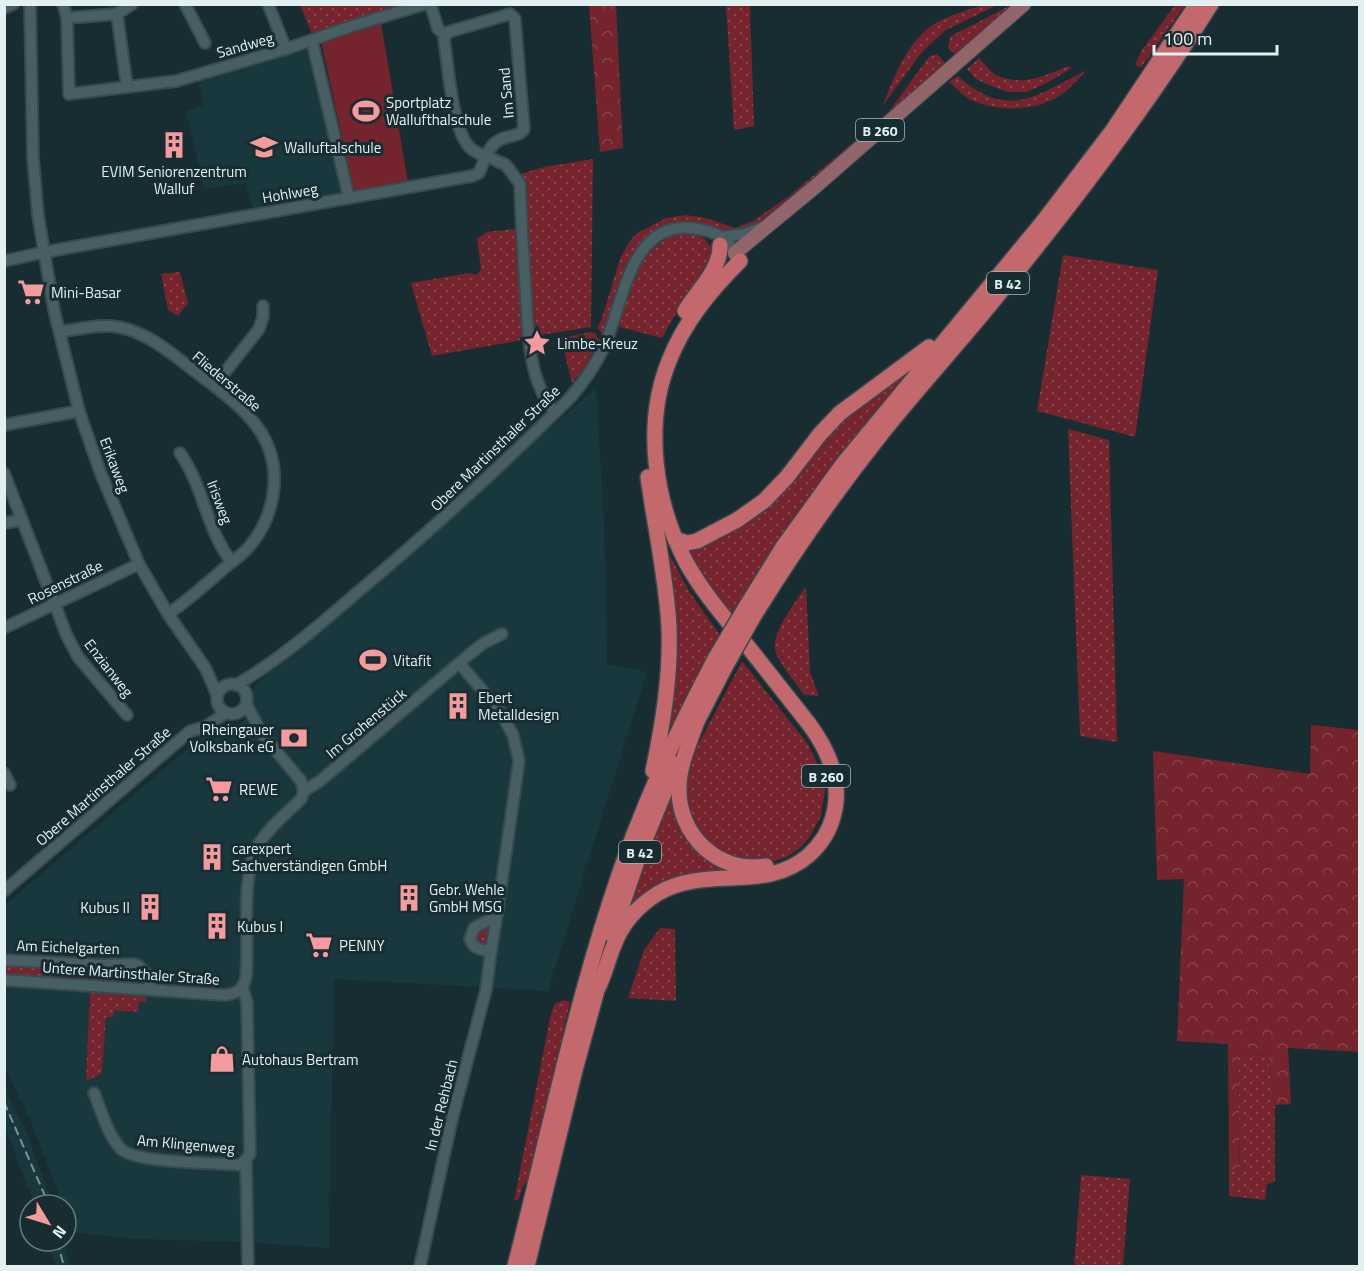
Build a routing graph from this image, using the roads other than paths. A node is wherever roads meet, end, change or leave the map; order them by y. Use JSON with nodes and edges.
{"nodes":[{"id":1,"x":12,"y":4,"type":"edge"},
{"id":2,"x":30,"y":4,"type":"edge"},
{"id":3,"x":63,"y":4,"type":"edge"},
{"id":4,"x":132,"y":4,"type":"edge"},
{"id":5,"x":185,"y":4,"type":"edge"},
{"id":6,"x":268,"y":4,"type":"edge"},
{"id":7,"x":1024,"y":4,"type":"edge"},
{"id":8,"x":1197,"y":4,"type":"edge"},
{"id":9,"x":1211,"y":4,"type":"edge"},
{"id":10,"x":428,"y":5,"type":"edge"},
{"id":11,"x":4,"y":8,"type":"edge"},
{"id":12,"x":117,"y":14,"type":"junction"},
{"id":13,"x":67,"y":18,"type":"junction"},
{"id":14,"x":445,"y":36,"type":"junction"},
{"id":15,"x":312,"y":41,"type":"junction"},
{"id":16,"x":205,"y":43,"type":"dead end"},
{"id":17,"x":286,"y":49,"type":"junction"},
{"id":18,"x":127,"y":87,"type":"junction"},
{"id":19,"x":486,"y":156,"type":"junction"},
{"id":20,"x":816,"y":186,"type":"junction"},
{"id":21,"x":350,"y":198,"type":"junction"},
{"id":22,"x":770,"y":223,"type":"junction"},
{"id":23,"x":721,"y":241,"type":"junction"},
{"id":24,"x":45,"y":252,"type":"junction"},
{"id":25,"x":736,"y":257,"type":"junction"},
{"id":26,"x":4,"y":261,"type":"edge"},
{"id":27,"x":690,"y":302,"type":"junction"},
{"id":28,"x":263,"y":306,"type":"dead end"},
{"id":29,"x":969,"y":311,"type":"junction"},
{"id":30,"x":60,"y":332,"type":"junction"},
{"id":31,"x":214,"y":386,"type":"junction"},
{"id":32,"x":79,"y":411,"type":"junction"},
{"id":33,"x":555,"y":412,"type":"junction"},
{"id":34,"x":4,"y":425,"type":"edge"},
{"id":35,"x":180,"y":453,"type":"dead end"},
{"id":36,"x":4,"y":473,"type":"edge"},
{"id":37,"x":653,"y":504,"type":"junction"},
{"id":38,"x":22,"y":520,"type":"junction"},
{"id":39,"x":4,"y":523,"type":"edge"},
{"id":40,"x":675,"y":539,"type":"junction"},
{"id":41,"x":232,"y":562,"type":"junction"},
{"id":42,"x":139,"y":564,"type":"junction"},
{"id":43,"x":56,"y":604,"type":"junction"},
{"id":44,"x":168,"y":614,"type":"junction"},
{"id":45,"x":748,"y":614,"type":"junction"},
{"id":46,"x":4,"y":628,"type":"edge"},
{"id":47,"x":502,"y":634,"type":"dead end"},
{"id":48,"x":720,"y":662,"type":"junction"},
{"id":49,"x":459,"y":664,"type":"junction"},
{"id":50,"x":206,"y":669,"type":"junction"},
{"id":51,"x":260,"y":672,"type":"junction"},
{"id":52,"x":233,"y":685,"type":"junction"},
{"id":53,"x":217,"y":695,"type":"junction"},
{"id":54,"x":246,"y":699,"type":"junction"},
{"id":55,"x":230,"y":714,"type":"junction"},
{"id":56,"x":127,"y":716,"type":"dead end"},
{"id":57,"x":697,"y":721,"type":"junction"},
{"id":58,"x":263,"y":735,"type":"junction"},
{"id":59,"x":4,"y":773,"type":"edge"},
{"id":60,"x":10,"y":785,"type":"dead end"},
{"id":61,"x":304,"y":790,"type":"junction"},
{"id":62,"x":639,"y":820,"type":"junction"},
{"id":63,"x":4,"y":891,"type":"edge"},
{"id":64,"x":497,"y":915,"type":"junction"},
{"id":65,"x":492,"y":951,"type":"junction"},
{"id":66,"x":4,"y":960,"type":"edge"},
{"id":67,"x":4,"y":980,"type":"edge"},
{"id":68,"x":244,"y":983,"type":"junction"},
{"id":69,"x":592,"y":986,"type":"junction"},
{"id":70,"x":151,"y":990,"type":"junction"},
{"id":71,"x":584,"y":1014,"type":"junction"},
{"id":72,"x":94,"y":1093,"type":"dead end"},
{"id":73,"x":246,"y":1161,"type":"junction"},
{"id":74,"x":248,"y":1266,"type":"edge"},
{"id":75,"x":420,"y":1266,"type":"edge"},
{"id":76,"x":515,"y":1266,"type":"edge"},
{"id":77,"x":527,"y":1266,"type":"edge"}],
"edges":[{"from":1,"to":11,"type":"street"},
{"from":2,"to":24,"type":"street","name":"Erikaweg"},
{"from":3,"to":13,"type":"street"},
{"from":4,"to":12,"type":"street"},
{"from":5,"to":16,"type":"street"},
{"from":6,"to":17,"type":"street"},
{"from":7,"to":20,"type":"main road","number":"B 260"},
{"from":8,"to":29,"type":"highway","number":"B 42"},
{"from":9,"to":45,"type":"highway","number":"B 42"},
{"from":10,"to":14,"type":"street"},
{"from":10,"to":15,"type":"street","name":"Sandweg"},
{"from":12,"to":13,"type":"street"},
{"from":12,"to":18,"type":"street"},
{"from":13,"to":18,"type":"street","name":"Sandweg"},
{"from":14,"to":19,"type":"street"},
{"from":14,"to":19,"type":"street","name":"Im Sand"},
{"from":15,"to":17,"type":"street","name":"Sandweg"},
{"from":15,"to":21,"type":"street"},
{"from":17,"to":18,"type":"street","name":"Sandweg"},
{"from":19,"to":21,"type":"street","name":"Hohlweg"},
{"from":19,"to":33,"type":"street"},
{"from":20,"to":22,"type":"main road","number":"B 260"},
{"from":20,"to":25,"type":"main road","number":"B 260"},
{"from":21,"to":24,"type":"street","name":"Hohlweg"},
{"from":22,"to":23,"type":"street","number":"B 260"},
{"from":22,"to":25,"type":"main road","number":"B 260"},
{"from":23,"to":25,"type":"street","name":"Obere Martinsthaler Straße"},
{"from":23,"to":27,"type":"highway"},
{"from":23,"to":33,"type":"street","name":"Obere Martinsthaler Straße"},
{"from":24,"to":26,"type":"street","name":"Hohlweg"},
{"from":24,"to":30,"type":"street","name":"Erikaweg"},
{"from":25,"to":27,"type":"highway","number":"B 260"},
{"from":25,"to":40,"type":"highway","number":"B 260"},
{"from":27,"to":37,"type":"highway","number":"B 260"},
{"from":28,"to":31,"type":"street"},
{"from":29,"to":40,"type":"highway"},
{"from":29,"to":45,"type":"highway","number":"B 42"},
{"from":30,"to":31,"type":"street","name":"Fliederstraße"},
{"from":30,"to":32,"type":"street","name":"Erikaweg"},
{"from":31,"to":41,"type":"street","name":"Fliederstraße"},
{"from":32,"to":34,"type":"street"},
{"from":32,"to":42,"type":"street","name":"Erikaweg"},
{"from":33,"to":51,"type":"street","name":"Obere Martinsthaler Straße"},
{"from":35,"to":41,"type":"street","name":"Irisweg"},
{"from":36,"to":38,"type":"street","name":"Enzianweg"},
{"from":37,"to":57,"type":"highway","number":"B 260"},
{"from":37,"to":62,"type":"highway"},
{"from":38,"to":39,"type":"street"},
{"from":38,"to":43,"type":"street","name":"Enzianweg"},
{"from":40,"to":69,"type":"highway","number":"B 260"},
{"from":41,"to":44,"type":"street","name":"Fliederstraße"},
{"from":42,"to":43,"type":"street","name":"Rosenstraße"},
{"from":42,"to":44,"type":"street","name":"Erikaweg"},
{"from":43,"to":46,"type":"street","name":"Rosenstraße"},
{"from":43,"to":56,"type":"street","name":"Enzianweg"},
{"from":44,"to":50,"type":"street","name":"Erikaweg"},
{"from":45,"to":48,"type":"highway","number":"B 42","bridge":true},
{"from":47,"to":49,"type":"street","name":"Im Grohenstück"},
{"from":48,"to":57,"type":"highway","number":"B 42"},
{"from":48,"to":62,"type":"highway","number":"B 42"},
{"from":49,"to":61,"type":"street","name":"Im Grohenstück"},
{"from":49,"to":64,"type":"street","name":"In der Rehbach"},
{"from":50,"to":52,"type":"street","name":"Erikaweg"},
{"from":50,"to":53,"type":"street","name":"Erikaweg"},
{"from":51,"to":52,"type":"street","name":"Obere Martinsthaler Straße"},
{"from":51,"to":54,"type":"street","name":"Obere Martinsthaler Straße"},
{"from":52,"to":53,"type":"street"},
{"from":52,"to":54,"type":"street"},
{"from":53,"to":55,"type":"street"},
{"from":54,"to":55,"type":"street"},
{"from":54,"to":58,"type":"street"},
{"from":55,"to":58,"type":"street"},
{"from":55,"to":63,"type":"street","name":"Obere Martinsthaler Straße"},
{"from":57,"to":69,"type":"highway","number":"B 42"},
{"from":58,"to":61,"type":"street"},
{"from":59,"to":60,"type":"street"},
{"from":61,"to":68,"type":"street","name":"Am Klingenweg"},
{"from":62,"to":69,"type":"highway","number":"B 42"},
{"from":64,"to":65,"type":"street","name":"In der Rehbach"},
{"from":64,"to":65,"type":"street"},
{"from":65,"to":75,"type":"street","name":"In der Rehbach"},
{"from":66,"to":70,"type":"street","name":"Am Eichelgarten"},
{"from":67,"to":70,"type":"street","name":"Untere Martinsthaler Straße"},
{"from":68,"to":70,"type":"street","name":"Untere Martinsthaler Straße"},
{"from":68,"to":73,"type":"street","name":"Am Klingenweg"},
{"from":69,"to":71,"type":"highway","number":"B 42"},
{"from":71,"to":76,"type":"highway","number":"B 42"},
{"from":71,"to":77,"type":"highway","number":"B 42"},
{"from":72,"to":73,"type":"street","name":"Am Klingenweg"},
{"from":73,"to":74,"type":"street"}]}
